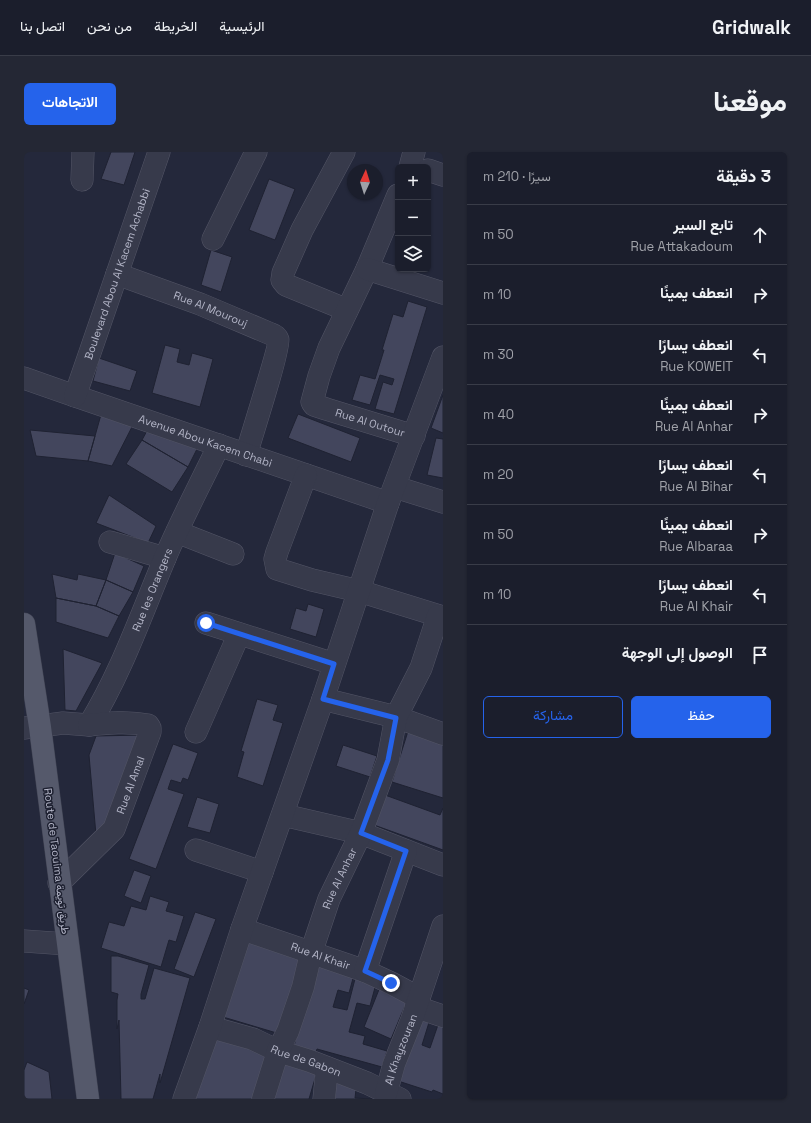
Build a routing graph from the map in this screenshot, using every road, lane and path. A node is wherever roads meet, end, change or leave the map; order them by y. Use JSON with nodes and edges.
{"nodes":[{"id":1,"x":83,"y":152,"type":"edge"},
{"id":2,"x":159,"y":152,"type":"edge"},
{"id":3,"x":256,"y":152,"type":"edge"},
{"id":4,"x":344,"y":152,"type":"edge"},
{"id":5,"x":431,"y":170,"type":"edge"},
{"id":6,"x":443,"y":175,"type":"edge"},
{"id":7,"x":82,"y":180,"type":"dead end"},
{"id":8,"x":396,"y":200,"type":"edge"},
{"id":9,"x":213,"y":238,"type":"dead end"},
{"id":10,"x":367,"y":268,"type":"junction"},
{"id":11,"x":117,"y":274,"type":"junction"},
{"id":12,"x":443,"y":293,"type":"edge"},
{"id":13,"x":347,"y":310,"type":"junction"},
{"id":14,"x":443,"y":357,"type":"edge"},
{"id":15,"x":24,"y":378,"type":"edge"},
{"id":16,"x":75,"y":396,"type":"junction"},
{"id":17,"x":414,"y":436,"type":"junction"},
{"id":18,"x":219,"y":446,"type":"junction"},
{"id":19,"x":246,"y":454,"type":"junction"},
{"id":20,"x":306,"y":475,"type":"junction"},
{"id":21,"x":391,"y":495,"type":"junction"},
{"id":22,"x":443,"y":502,"type":"edge"},
{"id":23,"x":177,"y":532,"type":"junction"},
{"id":24,"x":110,"y":542,"type":"dead end"},
{"id":25,"x":233,"y":554,"type":"dead end"},
{"id":26,"x":165,"y":558,"type":"junction"},
{"id":27,"x":359,"y":591,"type":"junction"},
{"id":28,"x":441,"y":617,"type":"edge"},
{"id":29,"x":206,"y":623,"type":"dead end"},
{"id":30,"x":24,"y":624,"type":"edge"},
{"id":31,"x":239,"y":634,"type":"junction"},
{"id":32,"x":334,"y":664,"type":"junction"},
{"id":33,"x":323,"y":699,"type":"junction"},
{"id":34,"x":396,"y":718,"type":"junction"},
{"id":35,"x":84,"y":724,"type":"junction"},
{"id":36,"x":32,"y":728,"type":"edge"},
{"id":37,"x":196,"y":732,"type":"dead end"},
{"id":38,"x":443,"y":734,"type":"edge"},
{"id":39,"x":283,"y":815,"type":"junction"},
{"id":40,"x":361,"y":833,"type":"junction"},
{"id":41,"x":196,"y":850,"type":"dead end"},
{"id":42,"x":406,"y":851,"type":"junction"},
{"id":43,"x":443,"y":865,"type":"edge"},
{"id":44,"x":262,"y":872,"type":"junction"},
{"id":45,"x":59,"y":883,"type":"junction"},
{"id":46,"x":443,"y":926,"type":"edge"},
{"id":47,"x":242,"y":929,"type":"junction"},
{"id":48,"x":24,"y":940,"type":"edge"},
{"id":49,"x":67,"y":944,"type":"junction"},
{"id":50,"x":311,"y":952,"type":"junction"},
{"id":51,"x":365,"y":971,"type":"junction"},
{"id":52,"x":417,"y":1002,"type":"junction"},
{"id":53,"x":443,"y":1016,"type":"edge"},
{"id":54,"x":210,"y":1027,"type":"junction"},
{"id":55,"x":278,"y":1051,"type":"junction"},
{"id":56,"x":327,"y":1068,"type":"junction"},
{"id":57,"x":393,"y":1096,"type":"edge"},
{"id":58,"x":88,"y":1099,"type":"edge"},
{"id":59,"x":184,"y":1099,"type":"edge"},
{"id":60,"x":263,"y":1099,"type":"edge"},
{"id":61,"x":324,"y":1099,"type":"edge"}],
"edges":[{"from":1,"to":7,"type":"street"},
{"from":2,"to":11,"type":"street","name":"Boulevard Abou Al Kacem Achabbi"},
{"from":3,"to":9,"type":"street"},
{"from":4,"to":13,"type":"street"},
{"from":5,"to":6,"type":"street"},
{"from":8,"to":10,"type":"street"},
{"from":10,"to":12,"type":"street"},
{"from":10,"to":13,"type":"street"},
{"from":11,"to":16,"type":"street","name":"Boulevard Abou Al Kacem Achabbi"},
{"from":11,"to":19,"type":"street","name":"Rue Al Mourouj"},
{"from":13,"to":17,"type":"street","name":"Rue Al Outour"},
{"from":14,"to":17,"type":"street"},
{"from":15,"to":16,"type":"street","name":"Avenue Abou Kacem Chabi"},
{"from":16,"to":18,"type":"street","name":"Avenue Abou Kacem Chabi"},
{"from":17,"to":21,"type":"street"},
{"from":18,"to":19,"type":"street","name":"Avenue Abou Kacem Chabi"},
{"from":18,"to":23,"type":"street","name":"Rue les Orangers"},
{"from":19,"to":20,"type":"street","name":"Avenue Abou Kacem Chabi"},
{"from":20,"to":21,"type":"street","name":"Avenue Abou Kacem Chabi"},
{"from":20,"to":27,"type":"street"},
{"from":21,"to":22,"type":"street","name":"Avenue Abou Kacem Chabi"},
{"from":21,"to":27,"type":"street"},
{"from":23,"to":25,"type":"street"},
{"from":23,"to":26,"type":"street","name":"Rue les Orangers"},
{"from":24,"to":26,"type":"street"},
{"from":26,"to":35,"type":"street","name":"Rue les Orangers"},
{"from":27,"to":28,"type":"street"},
{"from":27,"to":32,"type":"street"},
{"from":28,"to":34,"type":"street","name":"Rue Al Anhar"},
{"from":29,"to":31,"type":"street"},
{"from":30,"to":36,"type":"main road","name":"Route de Taouima طريق تويمة"},
{"from":31,"to":32,"type":"street"},
{"from":31,"to":37,"type":"street"},
{"from":32,"to":33,"type":"street"},
{"from":33,"to":34,"type":"street"},
{"from":33,"to":39,"type":"street"},
{"from":34,"to":38,"type":"street"},
{"from":34,"to":40,"type":"street","name":"Rue Al Anhar"},
{"from":35,"to":36,"type":"street"},
{"from":35,"to":45,"type":"street","name":"Rue Al Amal"},
{"from":36,"to":45,"type":"main road","name":"Route de Taouima طريق تويمة"},
{"from":39,"to":40,"type":"street"},
{"from":39,"to":44,"type":"street"},
{"from":40,"to":42,"type":"street"},
{"from":40,"to":50,"type":"street","name":"Rue Al Anhar"},
{"from":41,"to":44,"type":"street"},
{"from":42,"to":43,"type":"street"},
{"from":42,"to":51,"type":"street"},
{"from":44,"to":47,"type":"street"},
{"from":45,"to":49,"type":"main road","name":"Route de Taouima طريق تويمة"},
{"from":46,"to":52,"type":"street","name":"Al Khayzouran"},
{"from":47,"to":50,"type":"street","name":"Rue Al Khair"},
{"from":47,"to":54,"type":"street"},
{"from":48,"to":49,"type":"street"},
{"from":49,"to":58,"type":"main road","name":"Route de Taouima طريق تويمة"},
{"from":50,"to":51,"type":"street","name":"Rue Al Khair"},
{"from":50,"to":55,"type":"street","name":"Rue Al Anhar"},
{"from":51,"to":52,"type":"street","name":"Rue Al Khair"},
{"from":52,"to":53,"type":"street","name":"Rue Al Khair"},
{"from":52,"to":57,"type":"street","name":"Al Khayzouran"},
{"from":54,"to":55,"type":"street","name":"Rue de Gabon"},
{"from":54,"to":59,"type":"street"},
{"from":55,"to":56,"type":"street","name":"Rue de Gabon"},
{"from":55,"to":60,"type":"street","name":"Rue Al Anhar"},
{"from":56,"to":57,"type":"street","name":"Rue de Gabon"},
{"from":56,"to":61,"type":"street"}]}
